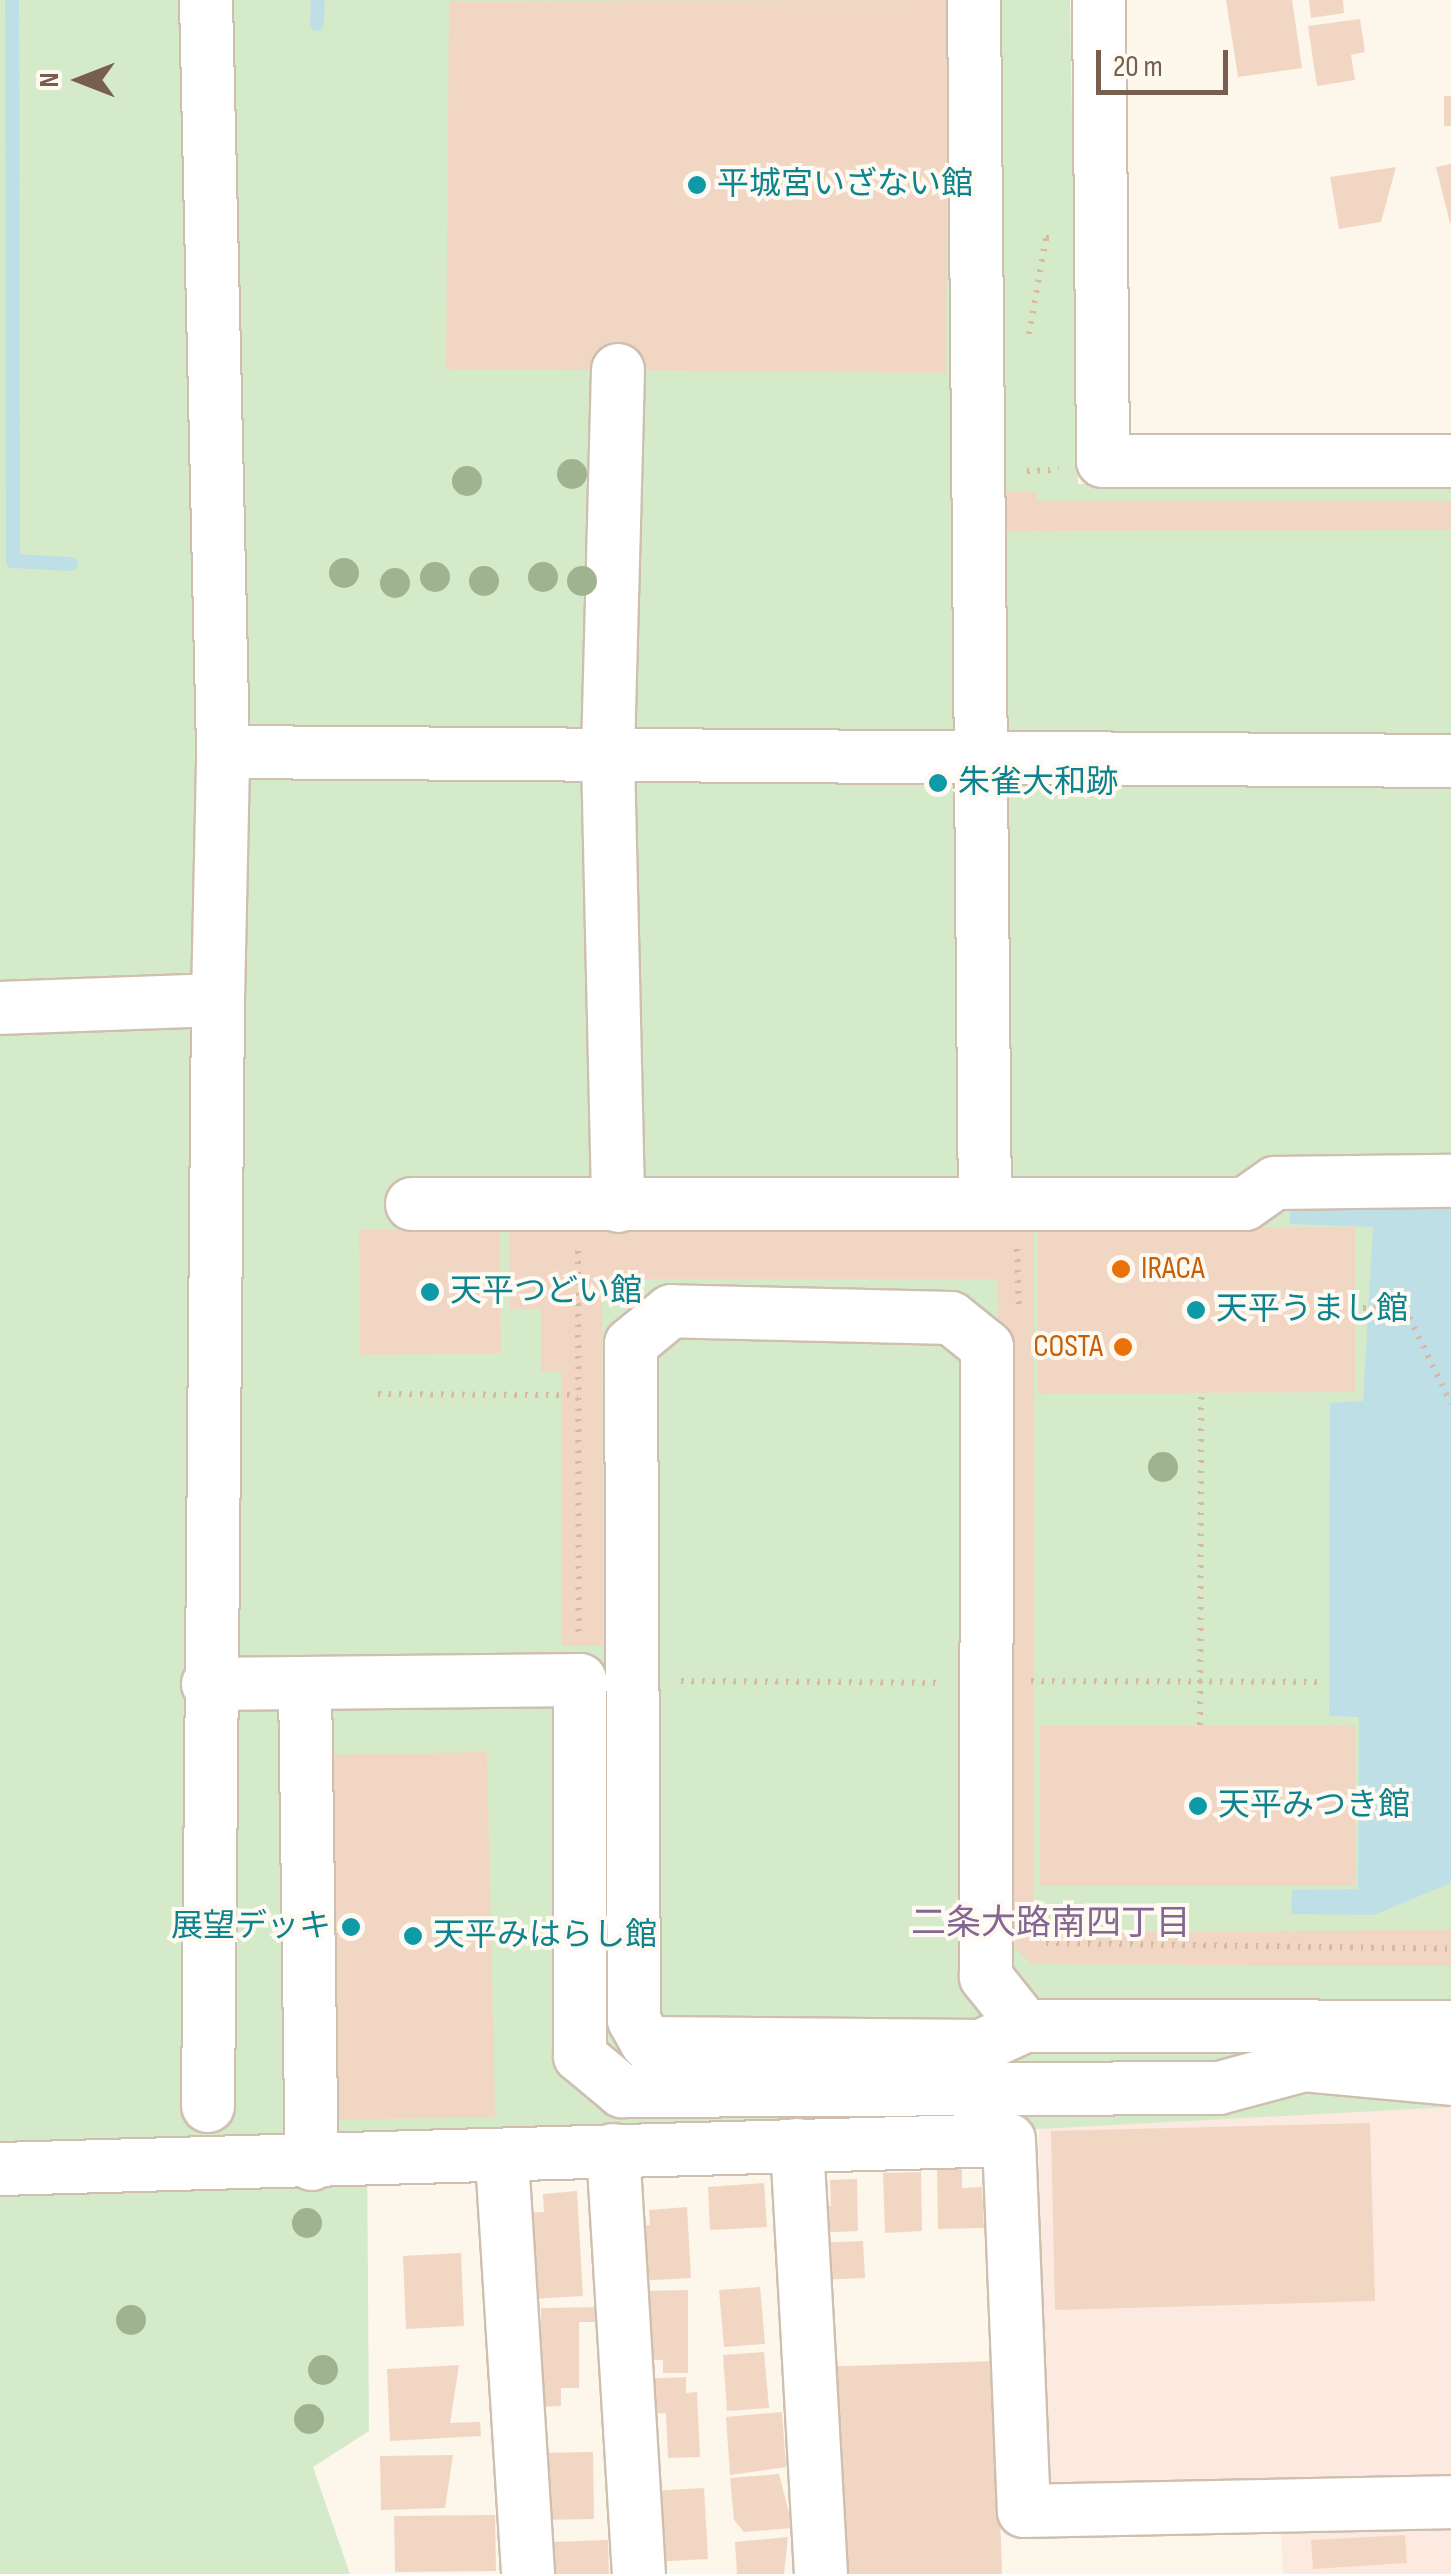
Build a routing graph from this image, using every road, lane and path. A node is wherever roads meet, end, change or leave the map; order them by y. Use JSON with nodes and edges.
{"nodes":[{"id":1,"x":206,"y":0,"type":"edge"},
{"id":2,"x":974,"y":0,"type":"edge"},
{"id":3,"x":1099,"y":0,"type":"edge"},
{"id":4,"x":1100,"y":239,"type":"junction"},
{"id":5,"x":1025,"y":355,"type":"dead end"},
{"id":6,"x":618,"y":370,"type":"dead end"},
{"id":7,"x":1451,"y":462,"type":"edge"},
{"id":8,"x":223,"y":752,"type":"junction"},
{"id":9,"x":608,"y":756,"type":"junction"},
{"id":10,"x":979,"y":757,"type":"junction"},
{"id":11,"x":1451,"y":761,"type":"edge"},
{"id":12,"x":218,"y":1000,"type":"junction"},
{"id":13,"x":0,"y":1008,"type":"edge"},
{"id":14,"x":1451,"y":1181,"type":"edge"},
{"id":15,"x":985,"y":1202,"type":"junction"},
{"id":16,"x":412,"y":1204,"type":"dead end"},
{"id":17,"x":598,"y":1206,"type":"junction"},
{"id":18,"x":1363,"y":1308,"type":"dead end"},
{"id":19,"x":1019,"y":1329,"type":"dead end"},
{"id":20,"x":1201,"y":1393,"type":"dead end"},
{"id":21,"x":378,"y":1394,"type":"dead end"},
{"id":22,"x":578,"y":1395,"type":"junction"},
{"id":23,"x":1451,"y":1404,"type":"edge"},
{"id":24,"x":580,"y":1680,"type":"junction"},
{"id":25,"x":305,"y":1683,"type":"junction"},
{"id":26,"x":208,"y":1684,"type":"junction"},
{"id":27,"x":1200,"y":1726,"type":"dead end"},
{"id":28,"x":1022,"y":1916,"type":"dead end"},
{"id":29,"x":1451,"y":1949,"type":"edge"},
{"id":30,"x":1025,"y":2026,"type":"junction"},
{"id":31,"x":1451,"y":2027,"type":"edge"},
{"id":32,"x":1451,"y":2079,"type":"edge"},
{"id":33,"x":208,"y":2106,"type":"dead end"},
{"id":34,"x":797,"y":2145,"type":"junction"},
{"id":35,"x":613,"y":2150,"type":"junction"},
{"id":36,"x":502,"y":2159,"type":"junction"},
{"id":37,"x":312,"y":2164,"type":"junction"},
{"id":38,"x":0,"y":2168,"type":"edge"},
{"id":39,"x":1451,"y":2502,"type":"edge"},
{"id":40,"x":528,"y":2574,"type":"edge"},
{"id":41,"x":639,"y":2574,"type":"edge"},
{"id":42,"x":822,"y":2574,"type":"edge"}],
"edges":[{"from":1,"to":8,"type":"street"},
{"from":2,"to":10,"type":"street"},
{"from":3,"to":4,"type":"street"},
{"from":4,"to":5,"type":"path"},
{"from":4,"to":7,"type":"street"},
{"from":6,"to":9,"type":"street"},
{"from":8,"to":9,"type":"street"},
{"from":8,"to":12,"type":"street"},
{"from":9,"to":10,"type":"street"},
{"from":9,"to":17,"type":"street"},
{"from":10,"to":11,"type":"street"},
{"from":10,"to":15,"type":"street"},
{"from":12,"to":13,"type":"street"},
{"from":12,"to":26,"type":"street"},
{"from":14,"to":15,"type":"street"},
{"from":15,"to":17,"type":"street"},
{"from":15,"to":19,"type":"path"},
{"from":16,"to":17,"type":"street"},
{"from":17,"to":22,"type":"path"},
{"from":18,"to":23,"type":"path"},
{"from":20,"to":27,"type":"path"},
{"from":21,"to":22,"type":"path"},
{"from":22,"to":24,"type":"path"},
{"from":24,"to":25,"type":"street"},
{"from":24,"to":32,"type":"street"},
{"from":25,"to":26,"type":"street"},
{"from":25,"to":37,"type":"street"},
{"from":26,"to":33,"type":"street"},
{"from":28,"to":29,"type":"path"},
{"from":30,"to":30,"type":"street"},
{"from":30,"to":31,"type":"street"},
{"from":34,"to":35,"type":"street"},
{"from":34,"to":39,"type":"street"},
{"from":34,"to":42,"type":"street"},
{"from":35,"to":36,"type":"street"},
{"from":35,"to":41,"type":"street"},
{"from":36,"to":37,"type":"street"},
{"from":36,"to":40,"type":"street"},
{"from":37,"to":38,"type":"street"}]}
